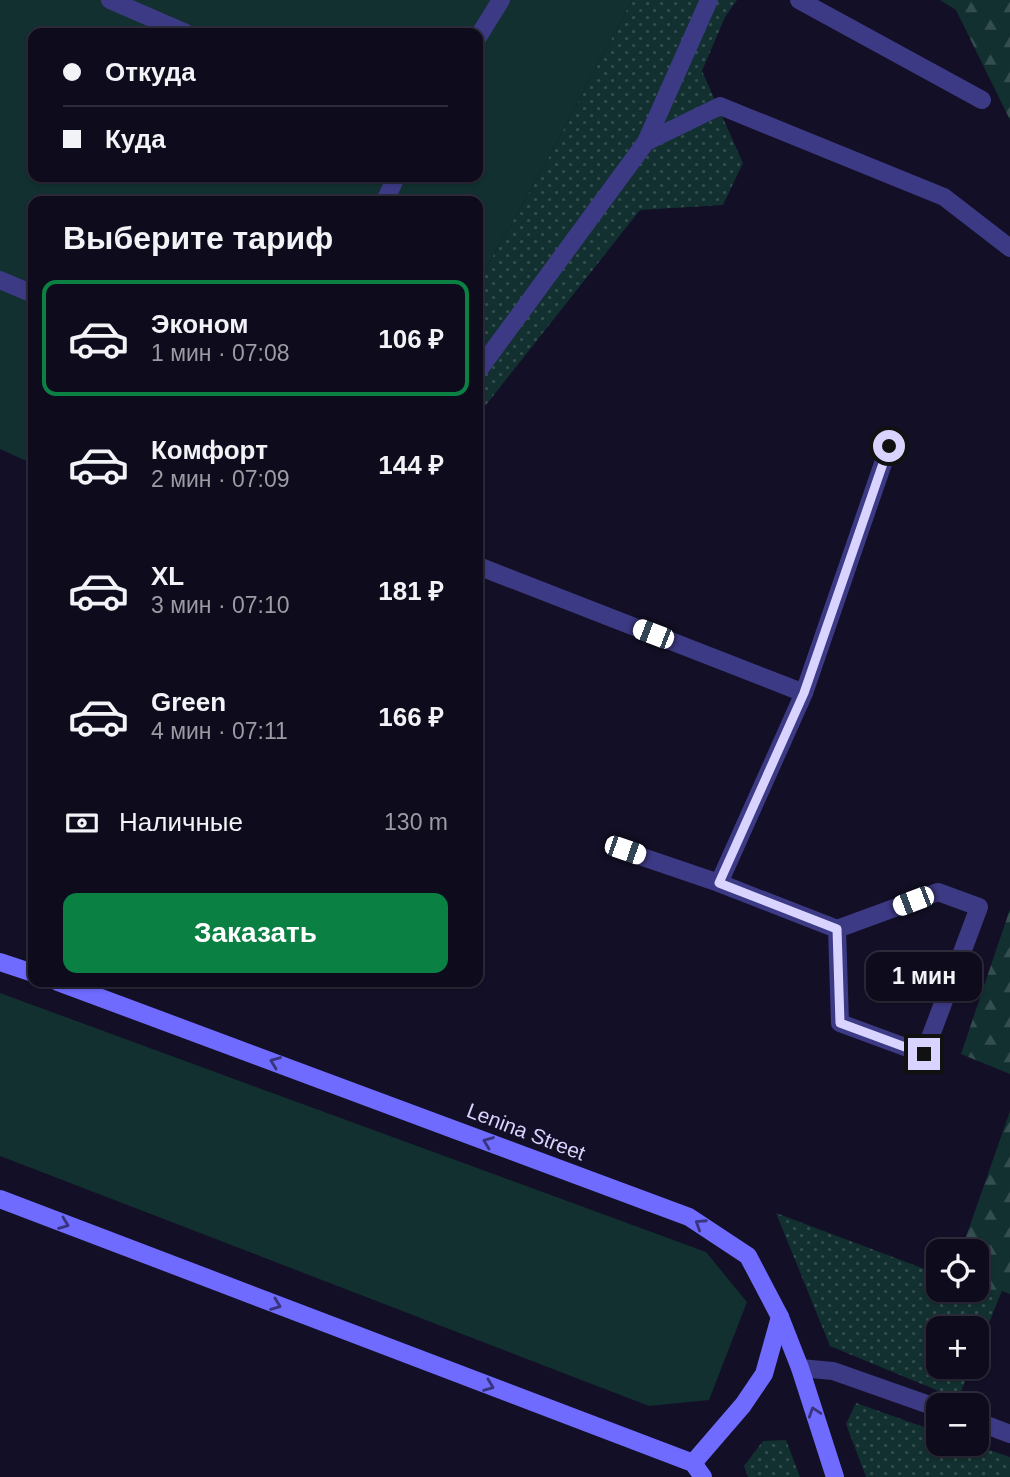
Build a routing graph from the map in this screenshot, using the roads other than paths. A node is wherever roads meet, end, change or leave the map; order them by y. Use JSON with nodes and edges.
{"nodes":[{"id":1,"x":110,"y":0,"type":"edge"},
{"id":2,"x":501,"y":0,"type":"edge"},
{"id":3,"x":709,"y":0,"type":"edge"},
{"id":4,"x":804,"y":1,"type":"edge"},
{"id":5,"x":174,"y":28,"type":"edge"},
{"id":6,"x":483,"y":29,"type":"edge"},
{"id":7,"x":982,"y":100,"type":"dead end"},
{"id":8,"x":646,"y":142,"type":"junction"},
{"id":9,"x":1010,"y":248,"type":"edge"},
{"id":10,"x":0,"y":280,"type":"edge"},
{"id":11,"x":28,"y":291,"type":"edge"},
{"id":12,"x":483,"y":364,"type":"edge"},
{"id":13,"x":889,"y":446,"type":"dead end"},
{"id":14,"x":483,"y":568,"type":"edge"},
{"id":15,"x":804,"y":693,"type":"junction"},
{"id":16,"x":625,"y":850,"type":"dead end"},
{"id":17,"x":719,"y":883,"type":"junction"},
{"id":18,"x":837,"y":929,"type":"junction"},
{"id":19,"x":0,"y":962,"type":"edge"},
{"id":20,"x":28,"y":971,"type":"edge"},
{"id":21,"x":92,"y":987,"type":"edge"},
{"id":22,"x":0,"y":1199,"type":"edge"},
{"id":23,"x":780,"y":1317,"type":"junction"},
{"id":24,"x":800,"y":1368,"type":"junction"},
{"id":25,"x":926,"y":1404,"type":"edge"},
{"id":26,"x":989,"y":1426,"type":"edge"},
{"id":27,"x":1010,"y":1434,"type":"edge"},
{"id":28,"x":698,"y":1470,"type":"edge"},
{"id":29,"x":835,"y":1477,"type":"edge"}],
"edges":[{"from":1,"to":5,"type":"lane"},
{"from":2,"to":6,"type":"lane"},
{"from":3,"to":8,"type":"lane"},
{"from":4,"to":7,"type":"lane"},
{"from":8,"to":9,"type":"lane"},
{"from":8,"to":12,"type":"lane"},
{"from":10,"to":11,"type":"lane"},
{"from":13,"to":15,"type":"lane"},
{"from":14,"to":15,"type":"lane"},
{"from":15,"to":17,"type":"lane"},
{"from":16,"to":17,"type":"lane"},
{"from":17,"to":18,"type":"lane"},
{"from":18,"to":18,"type":"lane"},
{"from":19,"to":20,"type":"main road"},
{"from":23,"to":21,"type":"main road","name":"Lenina Street","one_way":true},
{"from":22,"to":28,"type":"main road","one_way":true},
{"from":23,"to":24,"type":"main road","name":"Lenina Street"},
{"from":23,"to":28,"type":"main road"},
{"from":24,"to":25,"type":"lane"},
{"from":29,"to":24,"type":"main road","name":"Lenina Street","one_way":true},
{"from":26,"to":27,"type":"lane"}]}
